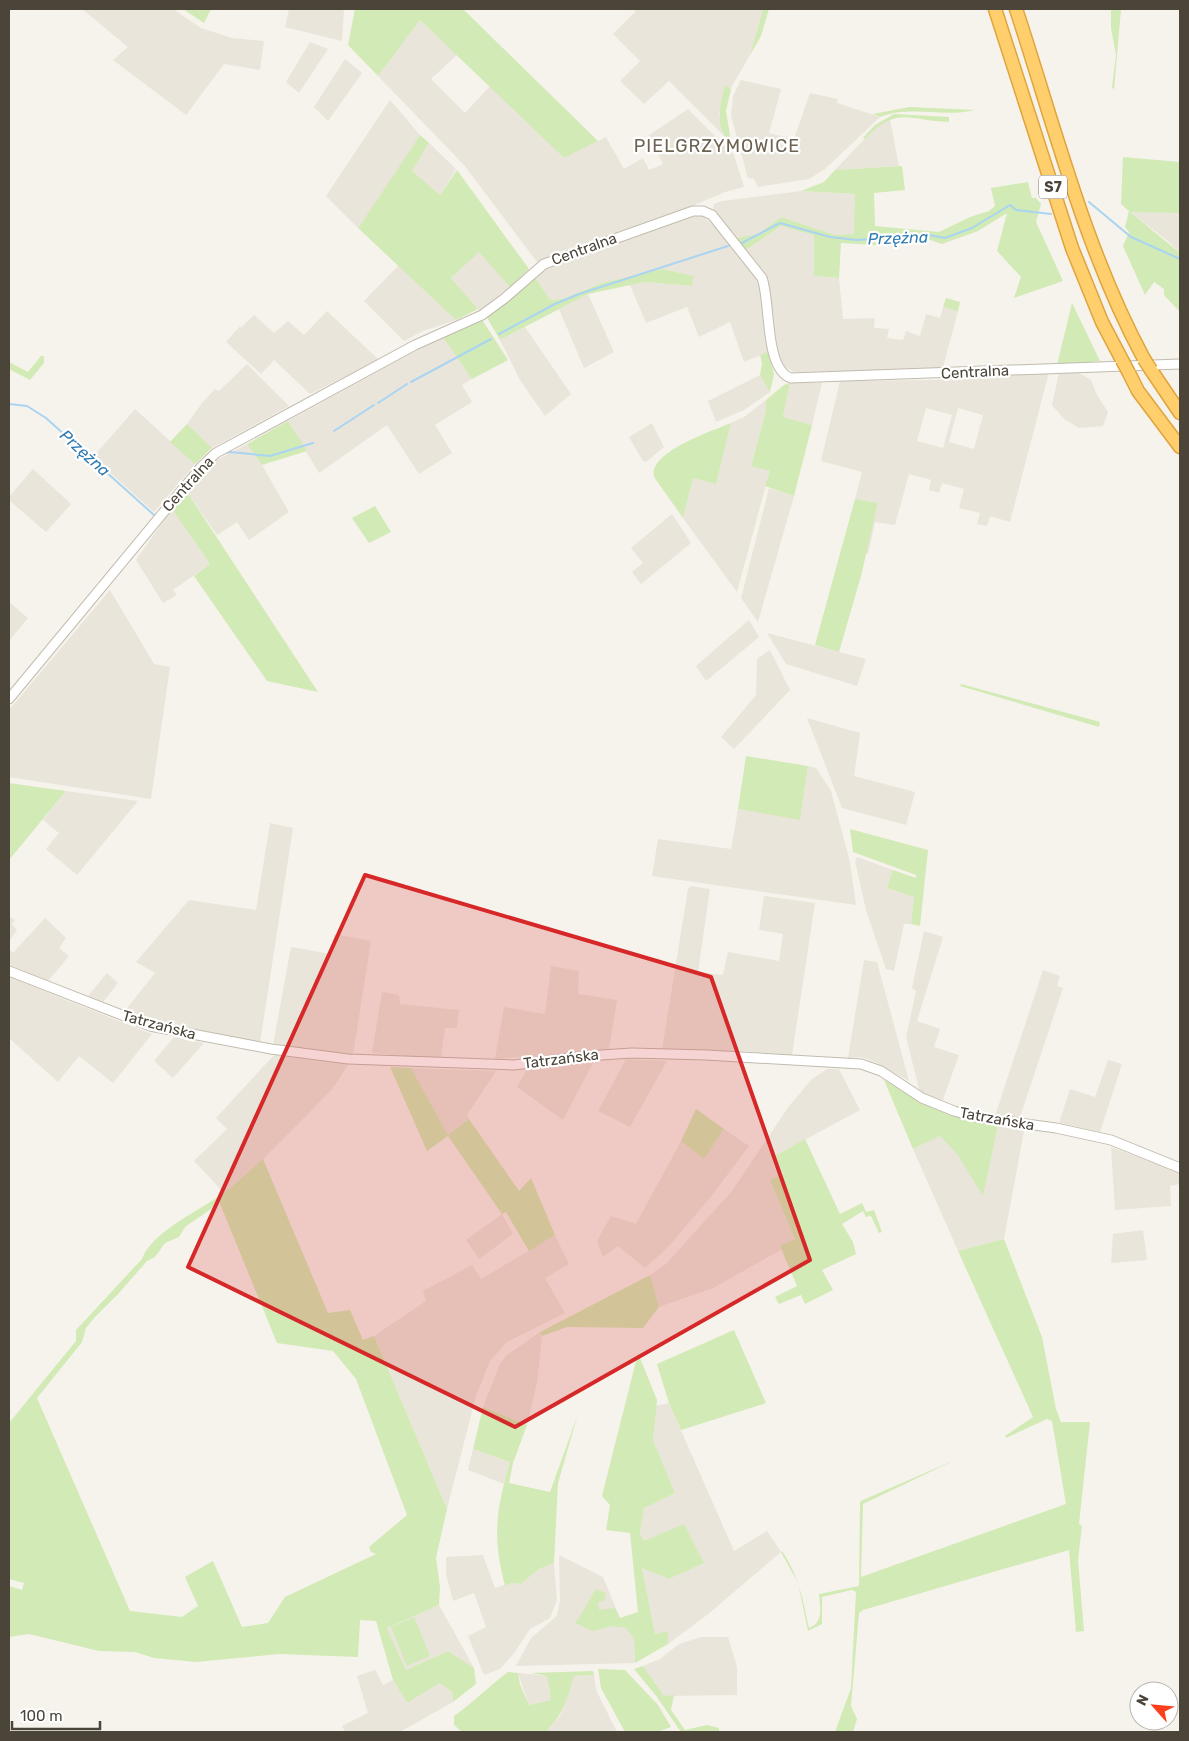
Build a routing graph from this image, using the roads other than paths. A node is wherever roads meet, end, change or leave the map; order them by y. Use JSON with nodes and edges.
{"nodes":[{"id":1,"x":996,"y":9,"type":"edge"},
{"id":2,"x":1016,"y":9,"type":"edge"},
{"id":3,"x":1180,"y":364,"type":"edge"},
{"id":4,"x":1180,"y":412,"type":"edge"},
{"id":5,"x":1180,"y":447,"type":"edge"},
{"id":6,"x":9,"y":699,"type":"edge"},
{"id":7,"x":9,"y":970,"type":"edge"},
{"id":8,"x":1180,"y":1168,"type":"edge"}],
"edges":[{"from":1,"to":5,"type":"highway","number":"S7","bridge":true},
{"from":2,"to":4,"type":"highway","number":"S7"},
{"from":3,"to":6,"type":"street","name":"Centralna"},
{"from":7,"to":8,"type":"street","name":"Tatrzańska"}]}
